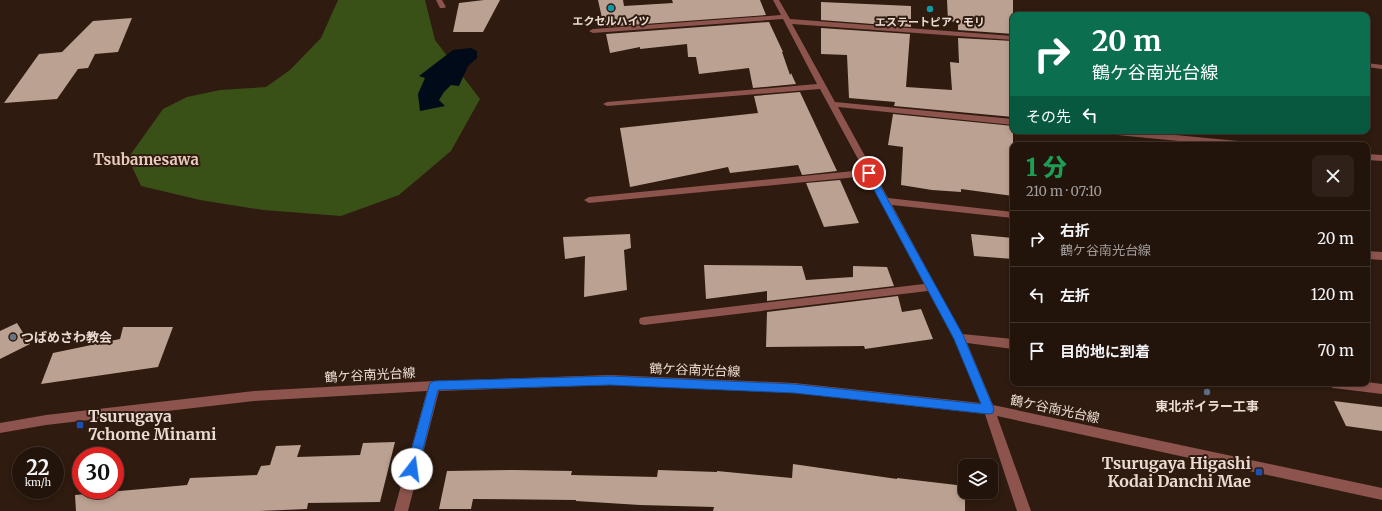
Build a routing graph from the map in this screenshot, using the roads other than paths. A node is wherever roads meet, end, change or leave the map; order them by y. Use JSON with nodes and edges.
{"nodes":[{"id":1,"x":776,"y":0,"type":"edge"},
{"id":2,"x":786,"y":19,"type":"junction"},
{"id":3,"x":593,"y":31,"type":"dead end"},
{"id":4,"x":1010,"y":38,"type":"edge"},
{"id":5,"x":1370,"y":65,"type":"edge"},
{"id":6,"x":1382,"y":67,"type":"edge"},
{"id":7,"x":822,"y":86,"type":"junction"},
{"id":8,"x":607,"y":104,"type":"dead end"},
{"id":9,"x":832,"y":104,"type":"junction"},
{"id":10,"x":1010,"y":122,"type":"edge"},
{"id":11,"x":1137,"y":134,"type":"edge"},
{"id":12,"x":1218,"y":142,"type":"edge"},
{"id":13,"x":1370,"y":157,"type":"edge"},
{"id":14,"x":1382,"y":158,"type":"edge"},
{"id":15,"x":869,"y":173,"type":"junction"},
{"id":16,"x":589,"y":200,"type":"dead end"},
{"id":17,"x":884,"y":201,"type":"junction"},
{"id":18,"x":1010,"y":215,"type":"edge"},
{"id":19,"x":1370,"y":255,"type":"edge"},
{"id":20,"x":1382,"y":256,"type":"edge"},
{"id":21,"x":932,"y":287,"type":"junction"},
{"id":22,"x":644,"y":321,"type":"dead end"},
{"id":23,"x":959,"y":338,"type":"junction"},
{"id":24,"x":1010,"y":344,"type":"edge"},
{"id":25,"x":434,"y":386,"type":"junction"},
{"id":26,"x":1358,"y":386,"type":"edge"},
{"id":27,"x":1382,"y":389,"type":"edge"},
{"id":28,"x":989,"y":409,"type":"junction"},
{"id":29,"x":0,"y":428,"type":"edge"},
{"id":30,"x":1382,"y":494,"type":"edge"},
{"id":31,"x":401,"y":511,"type":"edge"},
{"id":32,"x":1024,"y":511,"type":"edge"}],
"edges":[{"from":1,"to":2,"type":"street"},
{"from":2,"to":3,"type":"street"},
{"from":2,"to":4,"type":"street"},
{"from":2,"to":7,"type":"street"},
{"from":5,"to":6,"type":"street"},
{"from":7,"to":8,"type":"street"},
{"from":7,"to":9,"type":"street"},
{"from":9,"to":10,"type":"street"},
{"from":9,"to":15,"type":"street"},
{"from":11,"to":12,"type":"street"},
{"from":13,"to":14,"type":"street"},
{"from":15,"to":16,"type":"street"},
{"from":15,"to":17,"type":"street"},
{"from":17,"to":18,"type":"street"},
{"from":17,"to":21,"type":"street"},
{"from":19,"to":20,"type":"street"},
{"from":21,"to":22,"type":"street"},
{"from":21,"to":23,"type":"street"},
{"from":23,"to":24,"type":"street"},
{"from":23,"to":28,"type":"street"},
{"from":25,"to":28,"type":"street","name":"鶴ケ谷南光台線"},
{"from":25,"to":29,"type":"street","name":"鶴ケ谷南光台線"},
{"from":25,"to":31,"type":"street"},
{"from":26,"to":27,"type":"street"},
{"from":28,"to":30,"type":"street","name":"鶴ケ谷南光台線"},
{"from":28,"to":32,"type":"street"}]}
